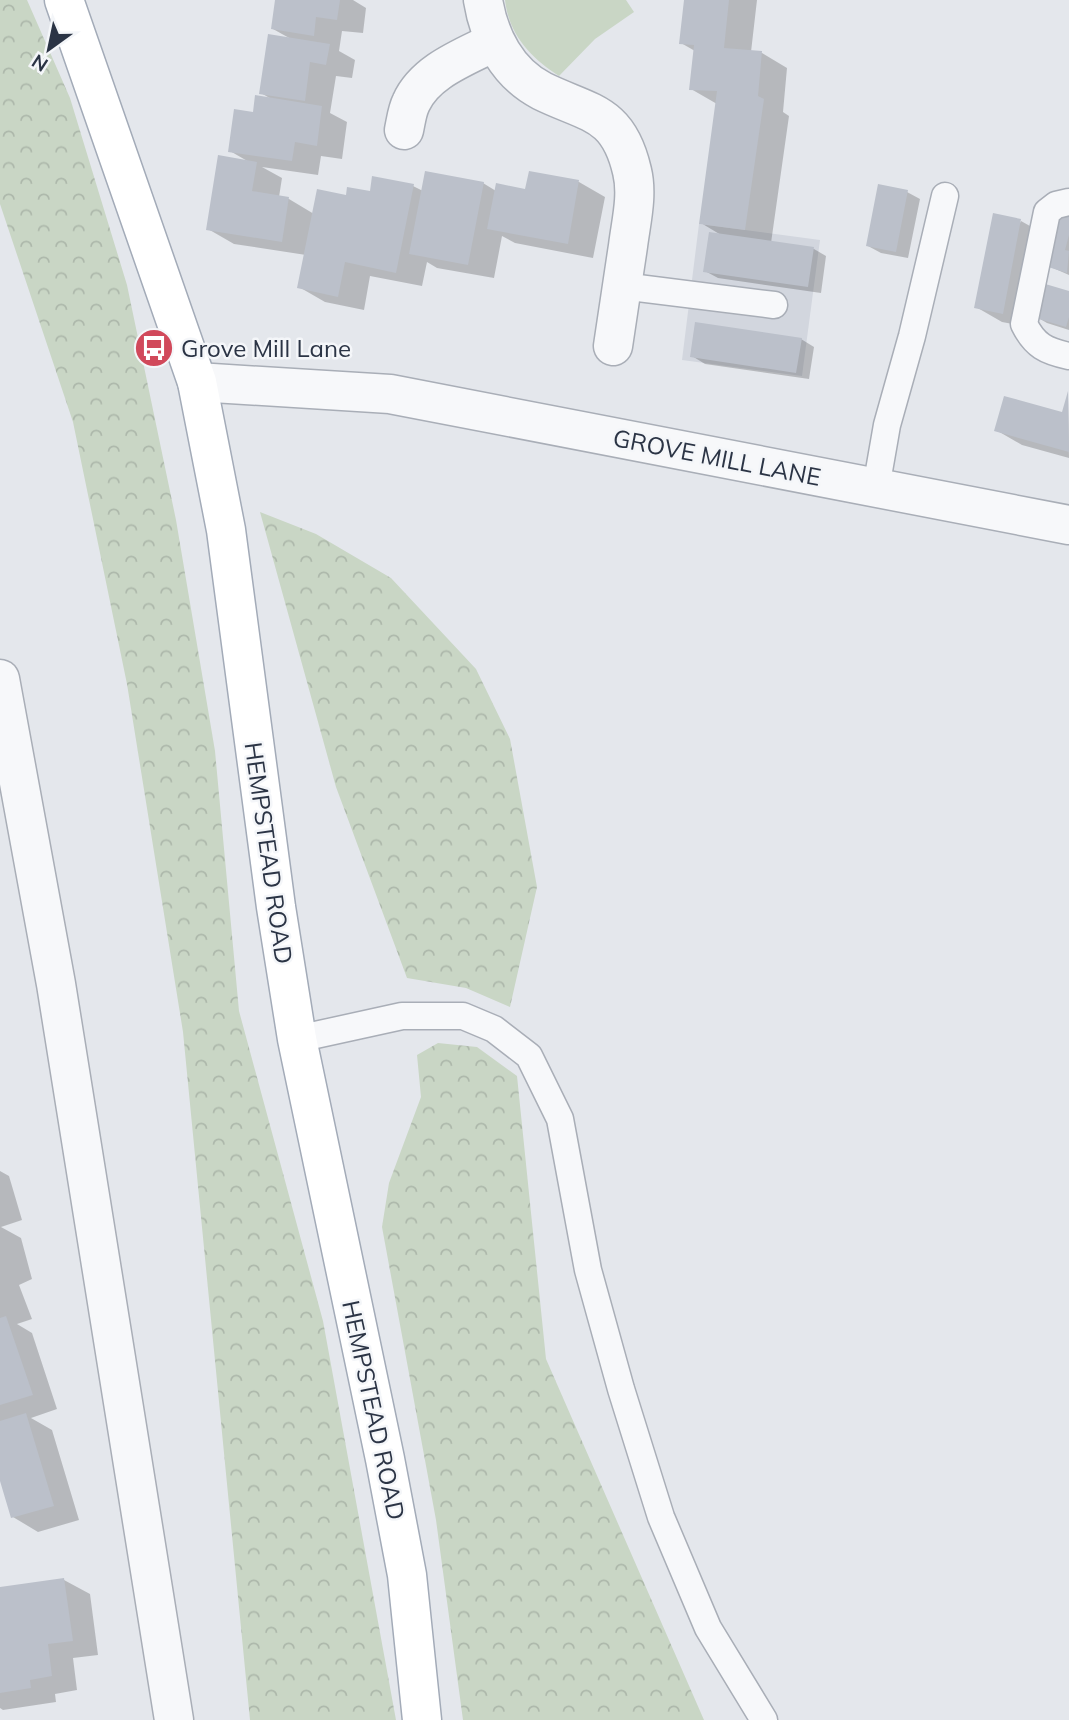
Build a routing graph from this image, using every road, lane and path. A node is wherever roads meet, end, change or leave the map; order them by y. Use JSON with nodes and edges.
{"nodes":[{"id":1,"x":64,"y":0,"type":"edge"},
{"id":2,"x":483,"y":0,"type":"edge"},
{"id":3,"x":494,"y":42,"type":"junction"},
{"id":4,"x":404,"y":130,"type":"dead end"},
{"id":5,"x":945,"y":196,"type":"dead end"},
{"id":6,"x":1069,"y":202,"type":"edge"},
{"id":7,"x":622,"y":286,"type":"junction"},
{"id":8,"x":774,"y":305,"type":"dead end"},
{"id":9,"x":612,"y":346,"type":"dead end"},
{"id":10,"x":1069,"y":356,"type":"edge"},
{"id":11,"x":197,"y":382,"type":"junction"},
{"id":12,"x":876,"y":488,"type":"junction"},
{"id":13,"x":1069,"y":525,"type":"edge"},
{"id":14,"x":0,"y":679,"type":"edge"},
{"id":15,"x":297,"y":1040,"type":"junction"},
{"id":16,"x":174,"y":1720,"type":"edge"},
{"id":17,"x":422,"y":1720,"type":"edge"},
{"id":18,"x":764,"y":1720,"type":"edge"}],
"edges":[{"from":1,"to":11,"type":"main road","name":"HEMPSTEAD ROAD"},
{"from":2,"to":3,"type":"street"},
{"from":3,"to":4,"type":"street"},
{"from":3,"to":7,"type":"street"},
{"from":5,"to":12,"type":"lane"},
{"from":6,"to":10,"type":"lane"},
{"from":7,"to":8,"type":"lane"},
{"from":7,"to":9,"type":"street"},
{"from":11,"to":12,"type":"street","name":"GROVE MILL LANE"},
{"from":11,"to":15,"type":"main road","name":"HEMPSTEAD ROAD"},
{"from":12,"to":13,"type":"street","name":"GROVE MILL LANE"},
{"from":14,"to":16,"type":"street"},
{"from":15,"to":17,"type":"main road","name":"HEMPSTEAD ROAD"},
{"from":15,"to":18,"type":"lane"}]}
